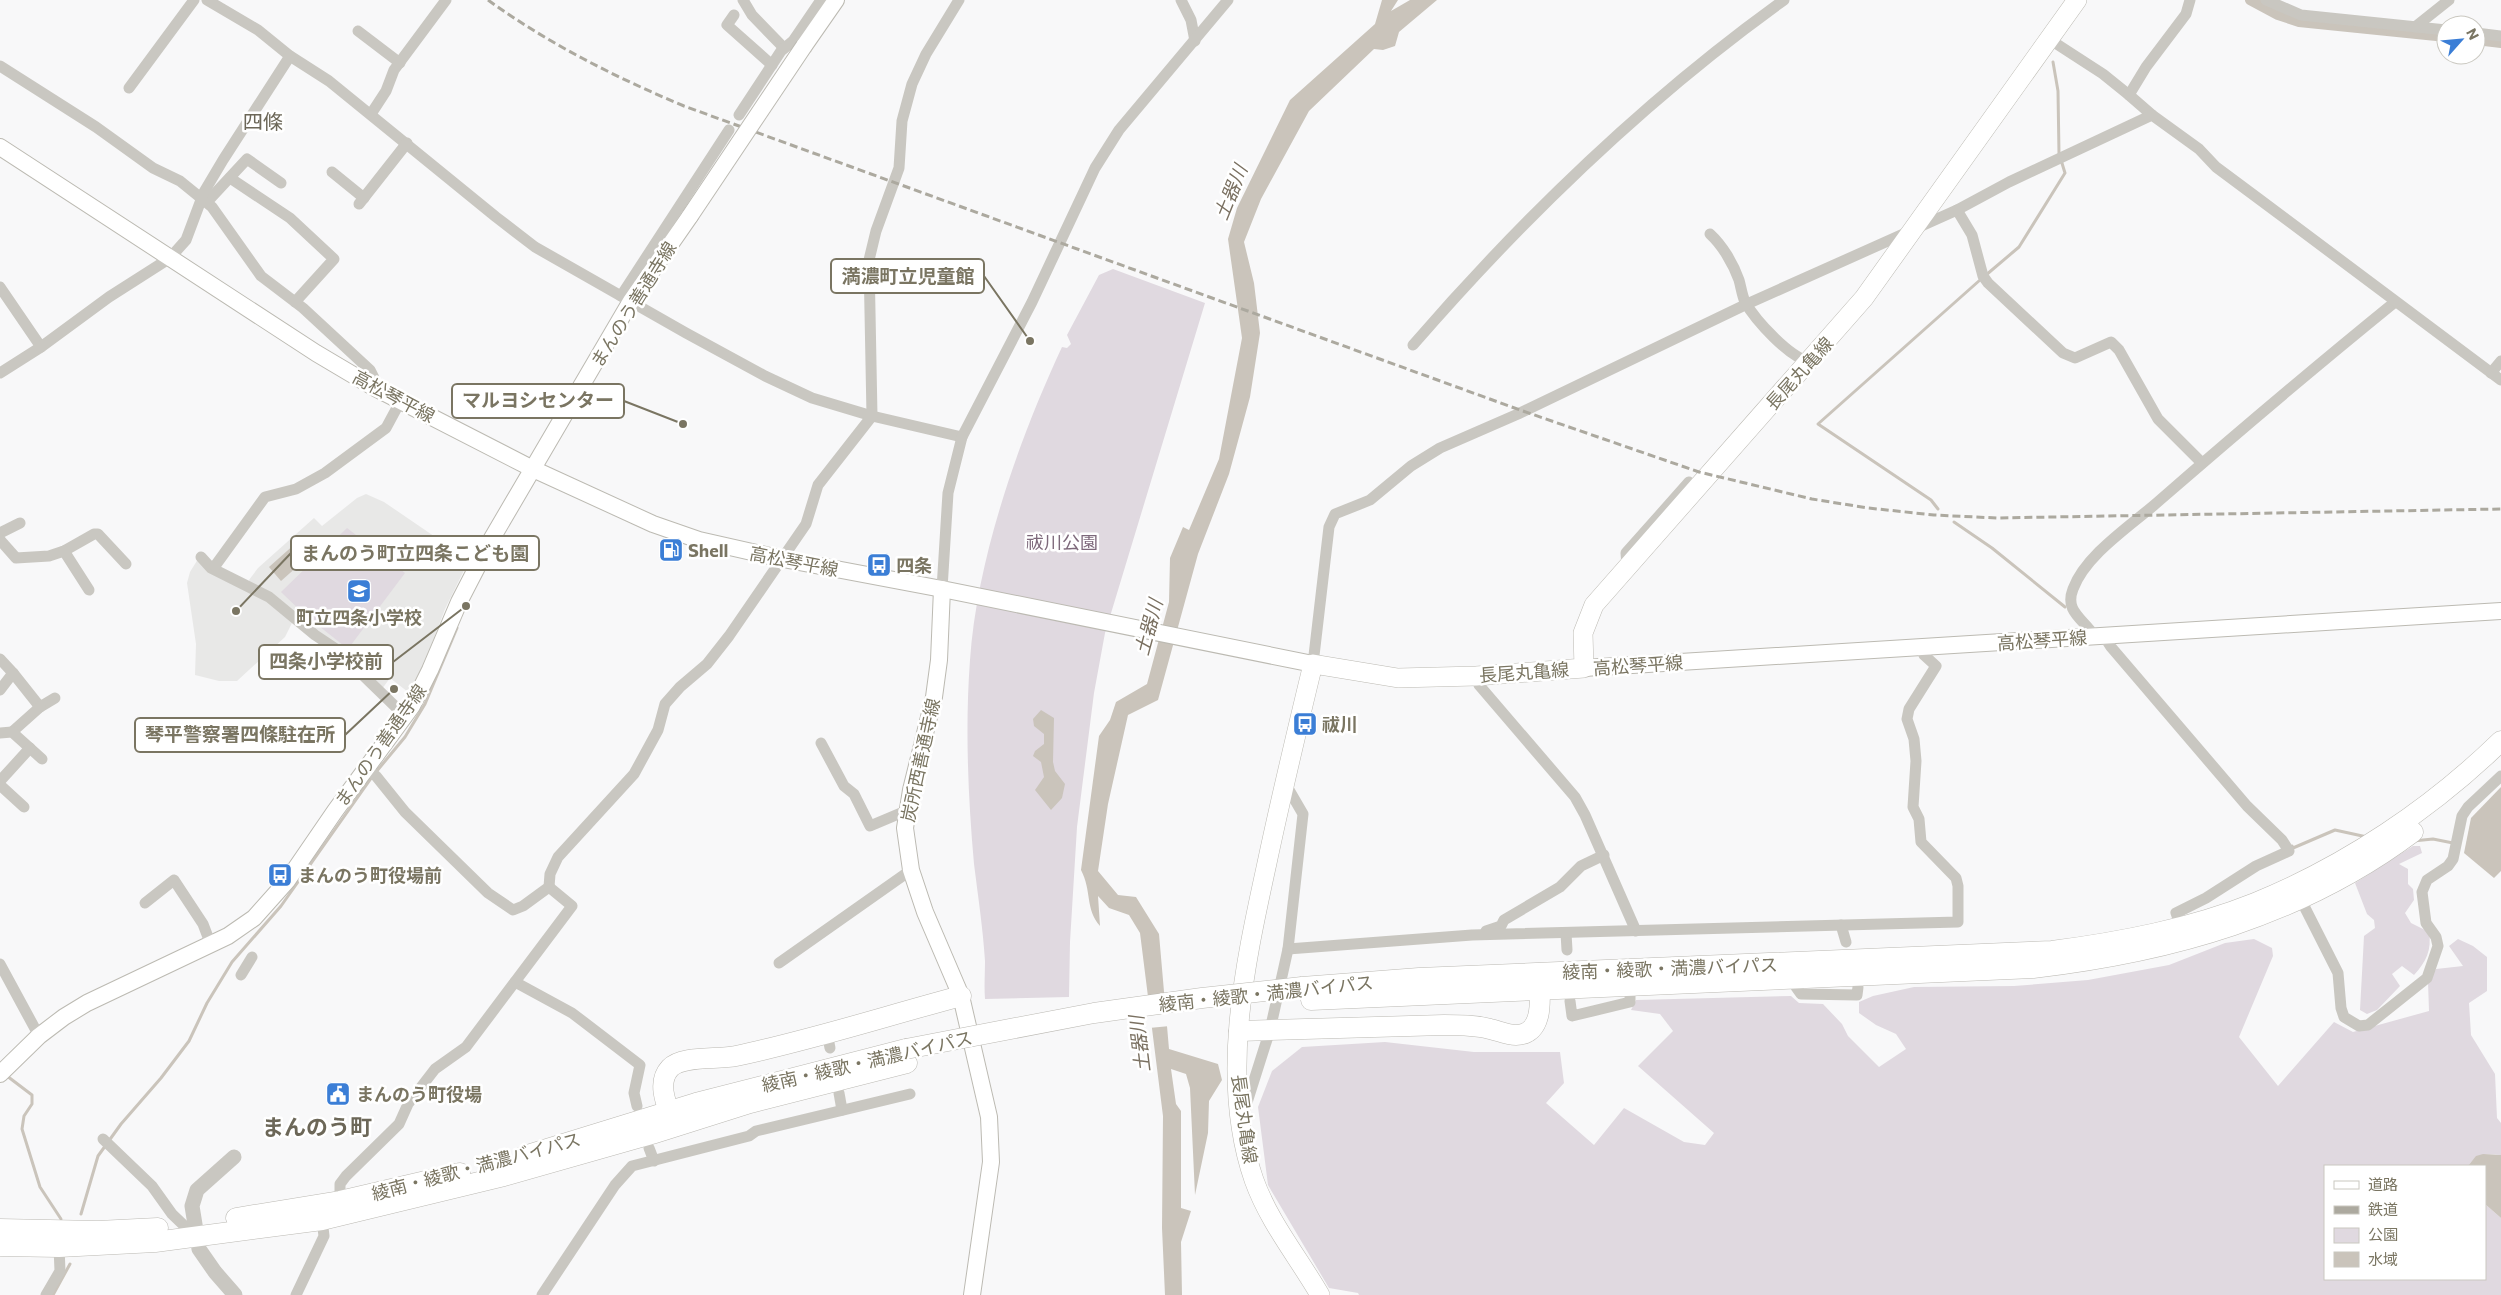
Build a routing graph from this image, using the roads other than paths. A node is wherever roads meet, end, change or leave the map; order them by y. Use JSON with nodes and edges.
{"nodes":[{"id":1,"x":194,"y":0,"type":"edge"},
{"id":2,"x":207,"y":0,"type":"edge"},
{"id":3,"x":446,"y":0,"type":"edge"},
{"id":4,"x":743,"y":0,"type":"edge"},
{"id":5,"x":821,"y":0,"type":"edge"},
{"id":6,"x":836,"y":0,"type":"edge"},
{"id":7,"x":960,"y":0,"type":"edge"},
{"id":8,"x":1181,"y":0,"type":"edge"},
{"id":9,"x":1228,"y":0,"type":"edge"},
{"id":10,"x":1784,"y":0,"type":"edge"},
{"id":11,"x":2077,"y":0,"type":"edge"},
{"id":12,"x":2266,"y":0,"type":"edge"},
{"id":13,"x":2449,"y":0,"type":"edge"},
{"id":14,"x":2187,"y":1,"type":"edge"},
{"id":15,"x":222,"y":4,"type":"edge"},
{"id":16,"x":734,"y":15,"type":"dead end"},
{"id":17,"x":2414,"y":27,"type":"junction"},
{"id":18,"x":2436,"y":29,"type":"edge"},
{"id":19,"x":358,"y":31,"type":"dead end"},
{"id":20,"x":2486,"y":34,"type":"edge"},
{"id":21,"x":2501,"y":36,"type":"edge"},
{"id":22,"x":2049,"y":39,"type":"junction"},
{"id":23,"x":1194,"y":41,"type":"junction"},
{"id":24,"x":749,"y":45,"type":"junction"},
{"id":25,"x":784,"y":48,"type":"junction"},
{"id":26,"x":741,"y":54,"type":"dead end"},
{"id":27,"x":290,"y":56,"type":"junction"},
{"id":28,"x":400,"y":62,"type":"junction"},
{"id":29,"x":772,"y":65,"type":"junction"},
{"id":30,"x":0,"y":66,"type":"edge"},
{"id":31,"x":129,"y":83,"type":"dead end"},
{"id":32,"x":2129,"y":95,"type":"junction"},
{"id":33,"x":371,"y":114,"type":"junction"},
{"id":34,"x":739,"y":115,"type":"dead end"},
{"id":35,"x":2152,"y":115,"type":"junction"},
{"id":36,"x":728,"y":130,"type":"dead end"},
{"id":37,"x":407,"y":143,"type":"junction"},
{"id":38,"x":0,"y":147,"type":"edge"},
{"id":39,"x":332,"y":172,"type":"dead end"},
{"id":40,"x":230,"y":178,"type":"junction"},
{"id":41,"x":281,"y":183,"type":"dead end"},
{"id":42,"x":205,"y":200,"type":"junction"},
{"id":43,"x":1957,"y":210,"type":"junction"},
{"id":44,"x":1915,"y":227,"type":"junction"},
{"id":45,"x":1710,"y":234,"type":"dead end"},
{"id":46,"x":170,"y":258,"type":"junction"},
{"id":47,"x":0,"y":287,"type":"edge"},
{"id":48,"x":626,"y":298,"type":"junction"},
{"id":49,"x":295,"y":302,"type":"junction"},
{"id":50,"x":2395,"y":302,"type":"junction"},
{"id":51,"x":1747,"y":304,"type":"junction"},
{"id":52,"x":1413,"y":345,"type":"dead end"},
{"id":53,"x":41,"y":348,"type":"junction"},
{"id":54,"x":2501,"y":361,"type":"edge"},
{"id":55,"x":1810,"y":362,"type":"junction"},
{"id":56,"x":0,"y":374,"type":"edge"},
{"id":57,"x":2496,"y":377,"type":"edge"},
{"id":58,"x":372,"y":387,"type":"junction"},
{"id":59,"x":400,"y":402,"type":"junction"},
{"id":60,"x":872,"y":416,"type":"junction"},
{"id":61,"x":962,"y":437,"type":"junction"},
{"id":62,"x":2202,"y":463,"type":"junction"},
{"id":63,"x":533,"y":468,"type":"junction"},
{"id":64,"x":1689,"y":482,"type":"dead end"},
{"id":65,"x":20,"y":523,"type":"dead end"},
{"id":66,"x":0,"y":533,"type":"edge"},
{"id":67,"x":0,"y":540,"type":"edge"},
{"id":68,"x":64,"y":551,"type":"junction"},
{"id":69,"x":202,"y":557,"type":"dead end"},
{"id":70,"x":783,"y":559,"type":"junction"},
{"id":71,"x":126,"y":564,"type":"dead end"},
{"id":72,"x":214,"y":566,"type":"dead end"},
{"id":73,"x":1627,"y":566,"type":"junction"},
{"id":74,"x":942,"y":588,"type":"junction"},
{"id":75,"x":89,"y":590,"type":"dead end"},
{"id":76,"x":2501,"y":611,"type":"edge"},
{"id":77,"x":2100,"y":636,"type":"junction"},
{"id":78,"x":1921,"y":648,"type":"junction"},
{"id":79,"x":0,"y":659,"type":"edge"},
{"id":80,"x":1306,"y":662,"type":"junction"},
{"id":81,"x":1584,"y":668,"type":"junction"},
{"id":82,"x":13,"y":673,"type":"junction"},
{"id":83,"x":1476,"y":676,"type":"junction"},
{"id":84,"x":0,"y":690,"type":"edge"},
{"id":85,"x":55,"y":698,"type":"dead end"},
{"id":86,"x":40,"y":706,"type":"junction"},
{"id":87,"x":405,"y":716,"type":"junction"},
{"id":88,"x":0,"y":732,"type":"edge"},
{"id":89,"x":12,"y":732,"type":"junction"},
{"id":90,"x":2501,"y":741,"type":"edge"},
{"id":91,"x":821,"y":743,"type":"dead end"},
{"id":92,"x":30,"y":748,"type":"junction"},
{"id":93,"x":42,"y":759,"type":"dead end"},
{"id":94,"x":2501,"y":759,"type":"edge"},
{"id":95,"x":372,"y":772,"type":"junction"},
{"id":96,"x":2501,"y":776,"type":"edge"},
{"id":97,"x":0,"y":781,"type":"edge"},
{"id":98,"x":1285,"y":783,"type":"junction"},
{"id":99,"x":0,"y":785,"type":"edge"},
{"id":100,"x":24,"y":807,"type":"dead end"},
{"id":101,"x":908,"y":810,"type":"junction"},
{"id":102,"x":1604,"y":855,"type":"junction"},
{"id":103,"x":2358,"y":859,"type":"junction"},
{"id":104,"x":911,"y":870,"type":"junction"},
{"id":105,"x":549,"y":887,"type":"junction"},
{"id":106,"x":2300,"y":898,"type":"junction"},
{"id":107,"x":145,"y":903,"type":"dead end"},
{"id":108,"x":1842,"y":925,"type":"junction"},
{"id":109,"x":2181,"y":927,"type":"junction"},
{"id":110,"x":1636,"y":931,"type":"junction"},
{"id":111,"x":1566,"y":933,"type":"junction"},
{"id":112,"x":1472,"y":935,"type":"junction"},
{"id":113,"x":1846,"y":942,"type":"dead end"},
{"id":114,"x":210,"y":945,"type":"junction"},
{"id":115,"x":1288,"y":950,"type":"junction"},
{"id":116,"x":1567,"y":950,"type":"dead end"},
{"id":117,"x":252,"y":957,"type":"dead end"},
{"id":118,"x":779,"y":963,"type":"dead end"},
{"id":119,"x":0,"y":964,"type":"edge"},
{"id":120,"x":1796,"y":970,"type":"junction"},
{"id":121,"x":241,"y":975,"type":"dead end"},
{"id":122,"x":515,"y":982,"type":"junction"},
{"id":123,"x":1539,"y":982,"type":"junction"},
{"id":124,"x":1630,"y":985,"type":"junction"},
{"id":125,"x":1858,"y":987,"type":"dead end"},
{"id":126,"x":961,"y":996,"type":"junction"},
{"id":127,"x":1570,"y":1002,"type":"dead end"},
{"id":128,"x":1270,"y":1030,"type":"junction"},
{"id":129,"x":1239,"y":1031,"type":"junction"},
{"id":130,"x":39,"y":1036,"type":"junction"},
{"id":131,"x":0,"y":1074,"type":"edge"},
{"id":132,"x":839,"y":1093,"type":"dead end"},
{"id":133,"x":910,"y":1094,"type":"dead end"},
{"id":134,"x":637,"y":1106,"type":"dead end"},
{"id":135,"x":842,"y":1110,"type":"junction"},
{"id":136,"x":671,"y":1119,"type":"junction"},
{"id":137,"x":1241,"y":1119,"type":"junction"},
{"id":138,"x":106,"y":1142,"type":"dead end"},
{"id":139,"x":649,"y":1148,"type":"dead end"},
{"id":140,"x":234,"y":1157,"type":"dead end"},
{"id":141,"x":654,"y":1161,"type":"junction"},
{"id":142,"x":340,"y":1201,"type":"junction"},
{"id":143,"x":322,"y":1220,"type":"junction"},
{"id":144,"x":0,"y":1229,"type":"edge"},
{"id":145,"x":191,"y":1229,"type":"junction"},
{"id":146,"x":0,"y":1246,"type":"edge"},
{"id":147,"x":59,"y":1247,"type":"junction"},
{"id":148,"x":970,"y":1293,"type":"edge"},
{"id":149,"x":46,"y":1295,"type":"edge"},
{"id":150,"x":235,"y":1295,"type":"edge"},
{"id":151,"x":296,"y":1295,"type":"edge"},
{"id":152,"x":542,"y":1295,"type":"edge"},
{"id":153,"x":1320,"y":1295,"type":"edge"}],
"edges":[{"from":1,"to":31,"type":"street"},
{"from":2,"to":15,"type":"street"},
{"from":3,"to":28,"type":"street"},
{"from":4,"to":25,"type":"street"},
{"from":5,"to":25,"type":"street"},
{"from":6,"to":48,"type":"main road","name":"まんのう善通寺線","bridge":true},
{"from":7,"to":60,"type":"street"},
{"from":8,"to":23,"type":"street"},
{"from":9,"to":23,"type":"street"},
{"from":10,"to":52,"type":"street"},
{"from":11,"to":22,"type":"main road","name":"長尾丸亀線"},
{"from":12,"to":17,"type":"street"},
{"from":13,"to":17,"type":"street"},
{"from":14,"to":32,"type":"street"},
{"from":15,"to":27,"type":"street"},
{"from":16,"to":24,"type":"street"},
{"from":17,"to":18,"type":"street"},
{"from":19,"to":28,"type":"street"},
{"from":20,"to":21,"type":"street"},
{"from":22,"to":32,"type":"street"},
{"from":22,"to":44,"type":"main road","name":"長尾丸亀線"},
{"from":23,"to":61,"type":"street"},
{"from":24,"to":26,"type":"street"},
{"from":24,"to":29,"type":"street"},
{"from":25,"to":29,"type":"street"},
{"from":27,"to":33,"type":"street"},
{"from":27,"to":42,"type":"street"},
{"from":28,"to":33,"type":"street"},
{"from":29,"to":34,"type":"street"},
{"from":30,"to":42,"type":"street"},
{"from":32,"to":35,"type":"street"},
{"from":33,"to":37,"type":"street"},
{"from":35,"to":43,"type":"street"},
{"from":35,"to":50,"type":"street"},
{"from":36,"to":48,"type":"street"},
{"from":37,"to":39,"type":"street"},
{"from":37,"to":48,"type":"street"},
{"from":38,"to":46,"type":"main road","name":"高松琴平線"},
{"from":40,"to":41,"type":"street"},
{"from":40,"to":42,"type":"street"},
{"from":40,"to":49,"type":"street"},
{"from":42,"to":46,"type":"street"},
{"from":42,"to":49,"type":"street"},
{"from":43,"to":44,"type":"street"},
{"from":43,"to":62,"type":"street"},
{"from":44,"to":51,"type":"street"},
{"from":44,"to":55,"type":"main road","name":"長尾丸亀線"},
{"from":45,"to":51,"type":"street"},
{"from":46,"to":53,"type":"street"},
{"from":46,"to":58,"type":"main road","name":"高松琴平線"},
{"from":47,"to":53,"type":"street"},
{"from":48,"to":60,"type":"street"},
{"from":48,"to":63,"type":"main road","name":"まんのう善通寺線"},
{"from":49,"to":58,"type":"street"},
{"from":50,"to":57,"type":"street"},
{"from":50,"to":62,"type":"street"},
{"from":51,"to":55,"type":"street"},
{"from":51,"to":80,"type":"street"},
{"from":53,"to":56,"type":"street"},
{"from":54,"to":57,"type":"street"},
{"from":55,"to":73,"type":"main road","name":"長尾丸亀線"},
{"from":58,"to":59,"type":"main road","name":"高松琴平線"},
{"from":59,"to":63,"type":"main road","name":"高松琴平線"},
{"from":59,"to":72,"type":"street"},
{"from":60,"to":61,"type":"street"},
{"from":60,"to":70,"type":"street"},
{"from":61,"to":74,"type":"street"},
{"from":62,"to":77,"type":"street"},
{"from":63,"to":70,"type":"main road","name":"高松琴平線"},
{"from":63,"to":87,"type":"main road","name":"まんのう善通寺線"},
{"from":64,"to":73,"type":"street"},
{"from":65,"to":66,"type":"street"},
{"from":67,"to":68,"type":"street"},
{"from":68,"to":71,"type":"street"},
{"from":68,"to":75,"type":"street"},
{"from":69,"to":87,"type":"street"},
{"from":70,"to":74,"type":"main road","name":"高松琴平線"},
{"from":70,"to":105,"type":"street"},
{"from":73,"to":81,"type":"main road","name":"長尾丸亀線"},
{"from":74,"to":80,"type":"main road"},
{"from":74,"to":101,"type":"main road","name":"炭所西善通寺線"},
{"from":76,"to":77,"type":"main road","name":"高松琴平線"},
{"from":77,"to":78,"type":"main road","name":"高松琴平線"},
{"from":77,"to":109,"type":"street"},
{"from":78,"to":81,"type":"main road","name":"高松琴平線"},
{"from":78,"to":108,"type":"street"},
{"from":79,"to":82,"type":"street"},
{"from":80,"to":83,"type":"main road","name":"長尾丸亀線"},
{"from":80,"to":98,"type":"main road","name":"長尾丸亀線"},
{"from":81,"to":83,"type":"main road","name":"長尾丸亀線"},
{"from":82,"to":84,"type":"street"},
{"from":82,"to":86,"type":"street"},
{"from":83,"to":102,"type":"street"},
{"from":85,"to":86,"type":"street"},
{"from":86,"to":89,"type":"street"},
{"from":87,"to":95,"type":"main road","name":"まんのう善通寺線"},
{"from":88,"to":89,"type":"street"},
{"from":89,"to":92,"type":"street"},
{"from":90,"to":103,"type":"highway","name":"綾南・綾歌・満濃バイパス"},
{"from":91,"to":101,"type":"street"},
{"from":92,"to":93,"type":"street"},
{"from":92,"to":97,"type":"street"},
{"from":94,"to":103,"type":"highway","name":"綾南・綾歌・満濃バイパス"},
{"from":95,"to":105,"type":"street"},
{"from":95,"to":114,"type":"main road","name":"まんのう善通寺線"},
{"from":96,"to":106,"type":"street"},
{"from":98,"to":115,"type":"street"},
{"from":98,"to":129,"type":"main road","name":"長尾丸亀線"},
{"from":99,"to":100,"type":"street"},
{"from":101,"to":104,"type":"main road","name":"炭所西善通寺線"},
{"from":102,"to":110,"type":"street"},
{"from":102,"to":112,"type":"street"},
{"from":103,"to":106,"type":"highway","name":"綾南・綾歌・満濃バイパス"},
{"from":103,"to":109,"type":"highway","name":"綾南・綾歌・満濃バイパス"},
{"from":104,"to":118,"type":"street"},
{"from":104,"to":126,"type":"main road","name":"炭所西善通寺線"},
{"from":105,"to":122,"type":"street"},
{"from":106,"to":120,"type":"highway","name":"綾南・綾歌・満濃バイパス"},
{"from":107,"to":114,"type":"street"},
{"from":108,"to":110,"type":"street"},
{"from":108,"to":113,"type":"street"},
{"from":109,"to":120,"type":"highway","name":"綾南・綾歌・満濃バイパス"},
{"from":110,"to":111,"type":"street"},
{"from":111,"to":112,"type":"street"},
{"from":111,"to":116,"type":"street"},
{"from":112,"to":115,"type":"street"},
{"from":114,"to":130,"type":"main road","name":"まんのう善通寺線"},
{"from":115,"to":128,"type":"street"},
{"from":117,"to":121,"type":"street"},
{"from":119,"to":130,"type":"street"},
{"from":120,"to":123,"type":"highway","name":"綾南・綾歌・満濃バイパス"},
{"from":120,"to":124,"type":"highway","name":"綾南・綾歌・満濃バイパス"},
{"from":120,"to":125,"type":"street"},
{"from":122,"to":134,"type":"street"},
{"from":122,"to":142,"type":"street"},
{"from":123,"to":124,"type":"highway","name":"綾南・綾歌・満濃バイパス"},
{"from":123,"to":128,"type":"highway"},
{"from":123,"to":136,"type":"highway","name":"綾南・綾歌・満濃バイパス"},
{"from":124,"to":127,"type":"street"},
{"from":126,"to":136,"type":"highway"},
{"from":126,"to":148,"type":"main road","name":"炭所西善通寺線"},
{"from":128,"to":129,"type":"highway"},
{"from":128,"to":137,"type":"street"},
{"from":129,"to":137,"type":"main road","name":"長尾丸亀線"},
{"from":130,"to":131,"type":"main road","name":"まんのう善通寺線"},
{"from":132,"to":135,"type":"street"},
{"from":133,"to":135,"type":"street"},
{"from":135,"to":141,"type":"street"},
{"from":136,"to":142,"type":"highway","name":"綾南・綾歌・満濃バイパス"},
{"from":136,"to":143,"type":"highway","name":"綾南・綾歌・満濃バイパス"},
{"from":137,"to":153,"type":"main road","name":"長尾丸亀線"},
{"from":138,"to":145,"type":"street"},
{"from":139,"to":141,"type":"street"},
{"from":140,"to":145,"type":"street"},
{"from":141,"to":152,"type":"street"},
{"from":142,"to":145,"type":"highway","name":"綾南・綾歌・満濃バイパス"},
{"from":143,"to":145,"type":"highway","name":"綾南・綾歌・満濃バイパス"},
{"from":143,"to":151,"type":"street"},
{"from":144,"to":145,"type":"highway","name":"綾南・綾歌・満濃バイパス"},
{"from":145,"to":147,"type":"highway","name":"綾南・綾歌・満濃バイパス"},
{"from":145,"to":150,"type":"street"},
{"from":146,"to":147,"type":"highway","name":"綾南・綾歌・満濃バイパス"},
{"from":147,"to":149,"type":"street"}]}
